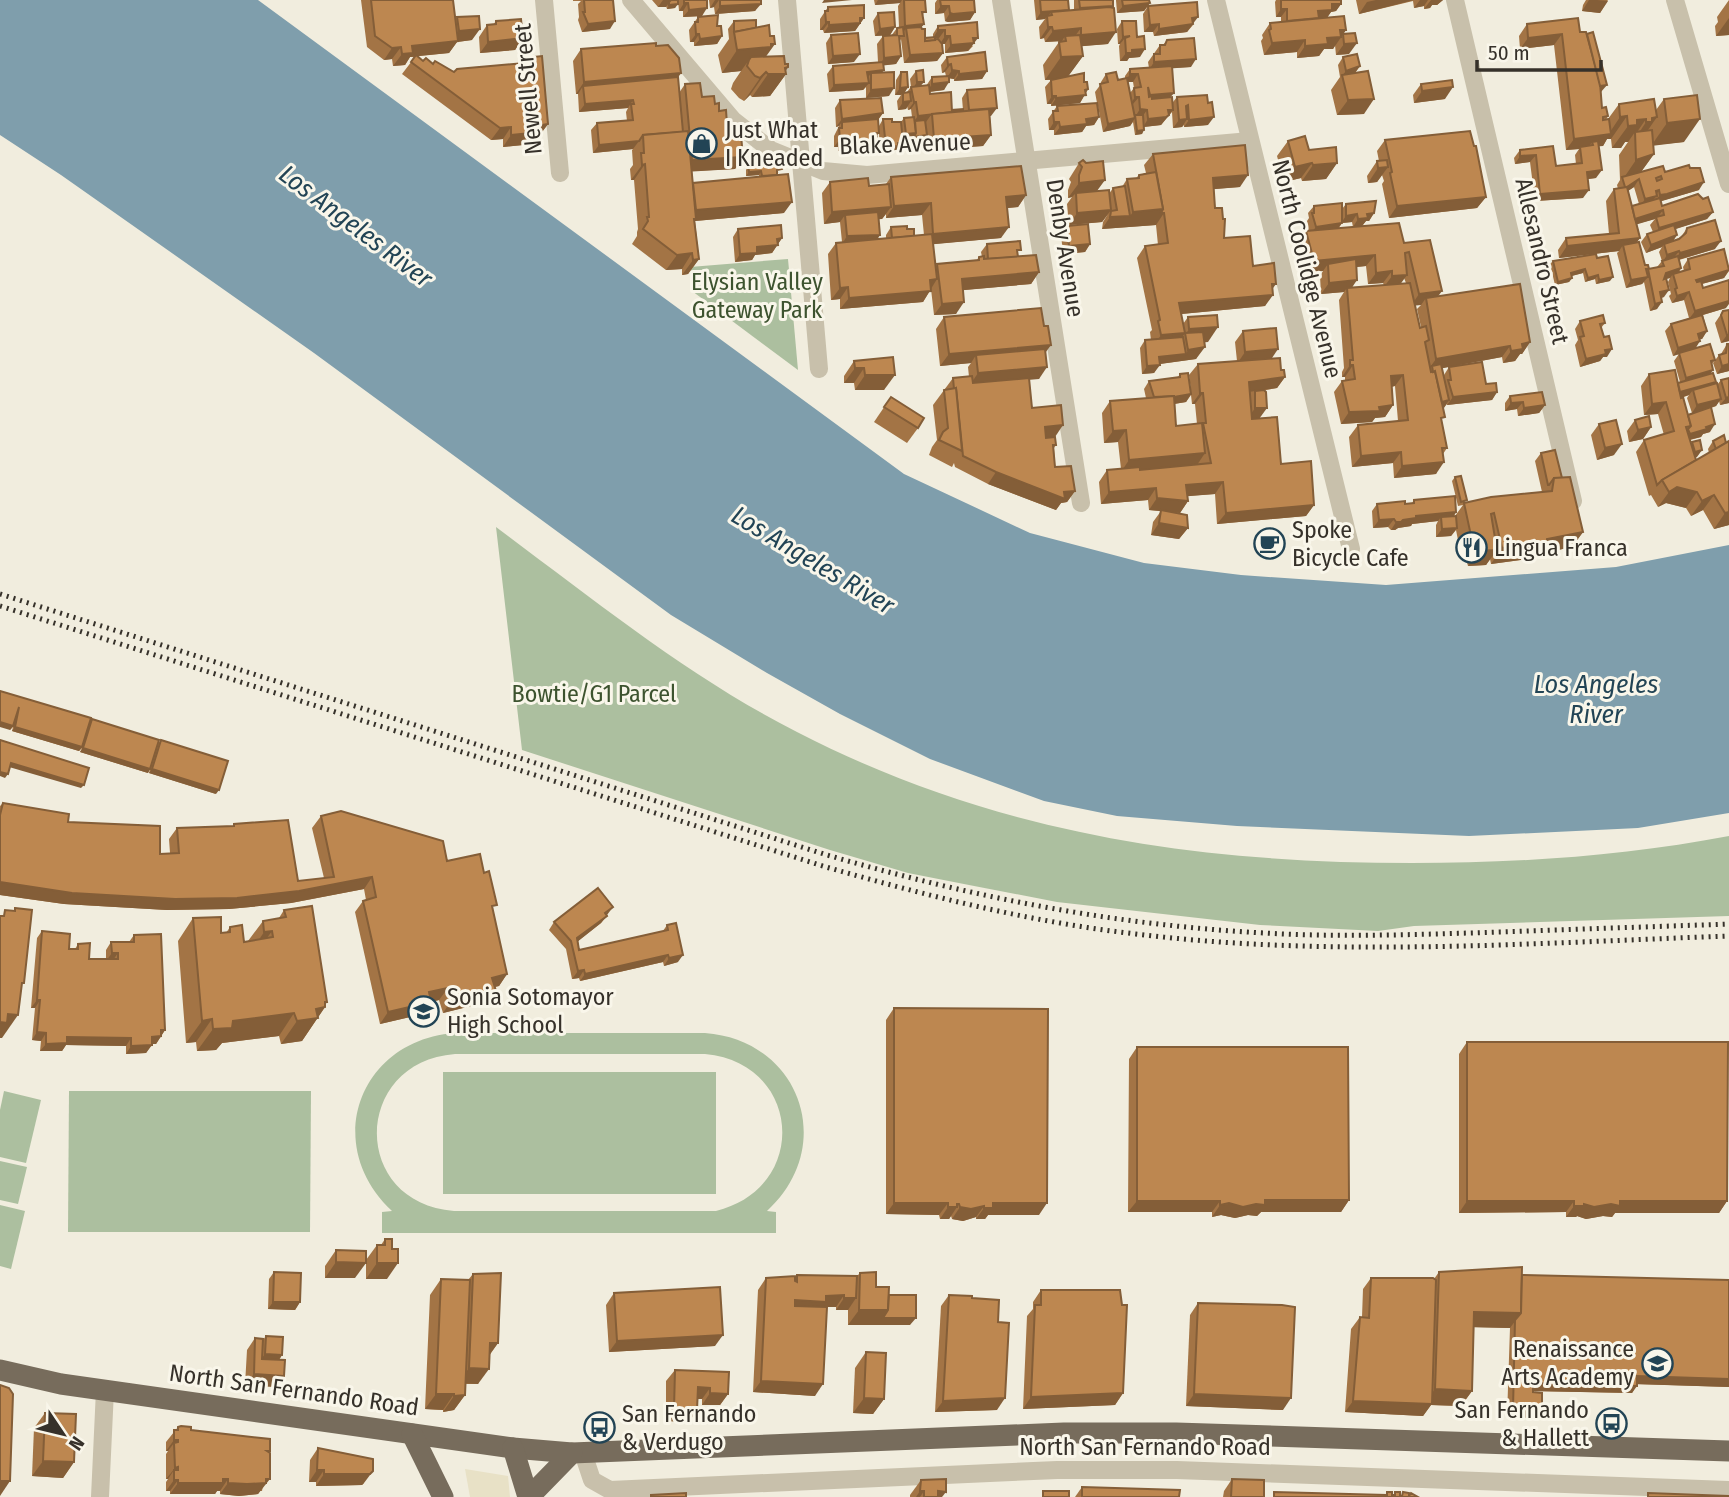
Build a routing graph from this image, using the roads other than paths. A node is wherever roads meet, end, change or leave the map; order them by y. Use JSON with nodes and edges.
{"nodes":[{"id":1,"x":544,"y":0,"type":"edge"},
{"id":2,"x":631,"y":0,"type":"edge"},
{"id":3,"x":787,"y":0,"type":"edge"},
{"id":4,"x":1001,"y":0,"type":"edge"},
{"id":5,"x":1216,"y":0,"type":"edge"},
{"id":6,"x":1455,"y":0,"type":"edge"},
{"id":7,"x":1675,"y":0,"type":"edge"},
{"id":8,"x":1250,"y":141,"type":"junction"},
{"id":9,"x":1026,"y":161,"type":"junction"},
{"id":10,"x":802,"y":162,"type":"junction"},
{"id":11,"x":560,"y":173,"type":"dead end"},
{"id":12,"x":1729,"y":184,"type":"edge"},
{"id":13,"x":819,"y":369,"type":"dead end"},
{"id":14,"x":1081,"y":503,"type":"dead end"},
{"id":15,"x":1578,"y":521,"type":"edge"},
{"id":16,"x":1352,"y":549,"type":"dead end"},
{"id":17,"x":0,"y":1370,"type":"edge"},
{"id":18,"x":105,"y":1390,"type":"junction"},
{"id":19,"x":412,"y":1434,"type":"junction"},
{"id":20,"x":513,"y":1448,"type":"junction"},
{"id":21,"x":1729,"y":1451,"type":"edge"},
{"id":22,"x":577,"y":1453,"type":"junction"},
{"id":23,"x":1729,"y":1490,"type":"edge"},
{"id":24,"x":100,"y":1497,"type":"edge"},
{"id":25,"x":443,"y":1497,"type":"edge"},
{"id":26,"x":528,"y":1497,"type":"edge"}],
"edges":[{"from":1,"to":11,"type":"street","name":"Newell Street"},
{"from":2,"to":10,"type":"street","name":"Blake Avenue"},
{"from":3,"to":10,"type":"street"},
{"from":4,"to":9,"type":"street","name":"Denby Avenue"},
{"from":5,"to":8,"type":"street","name":"North Coolidge Avenue"},
{"from":6,"to":15,"type":"street","name":"Allesandro Street"},
{"from":7,"to":12,"type":"street"},
{"from":8,"to":9,"type":"street","name":"Blake Avenue"},
{"from":8,"to":16,"type":"street","name":"North Coolidge Avenue"},
{"from":9,"to":10,"type":"street","name":"Blake Avenue"},
{"from":9,"to":14,"type":"street","name":"Denby Avenue"},
{"from":10,"to":13,"type":"street"},
{"from":17,"to":18,"type":"main road","name":"North San Fernando Road"},
{"from":18,"to":19,"type":"main road","name":"North San Fernando Road"},
{"from":18,"to":24,"type":"street"},
{"from":19,"to":20,"type":"main road","name":"North San Fernando Road"},
{"from":19,"to":25,"type":"main road"},
{"from":20,"to":22,"type":"main road","name":"North San Fernando Road"},
{"from":20,"to":26,"type":"main road"},
{"from":21,"to":22,"type":"main road","name":"North San Fernando Road"},
{"from":22,"to":23,"type":"street","name":"North San Fernando Road"},
{"from":22,"to":26,"type":"main road"}]}
